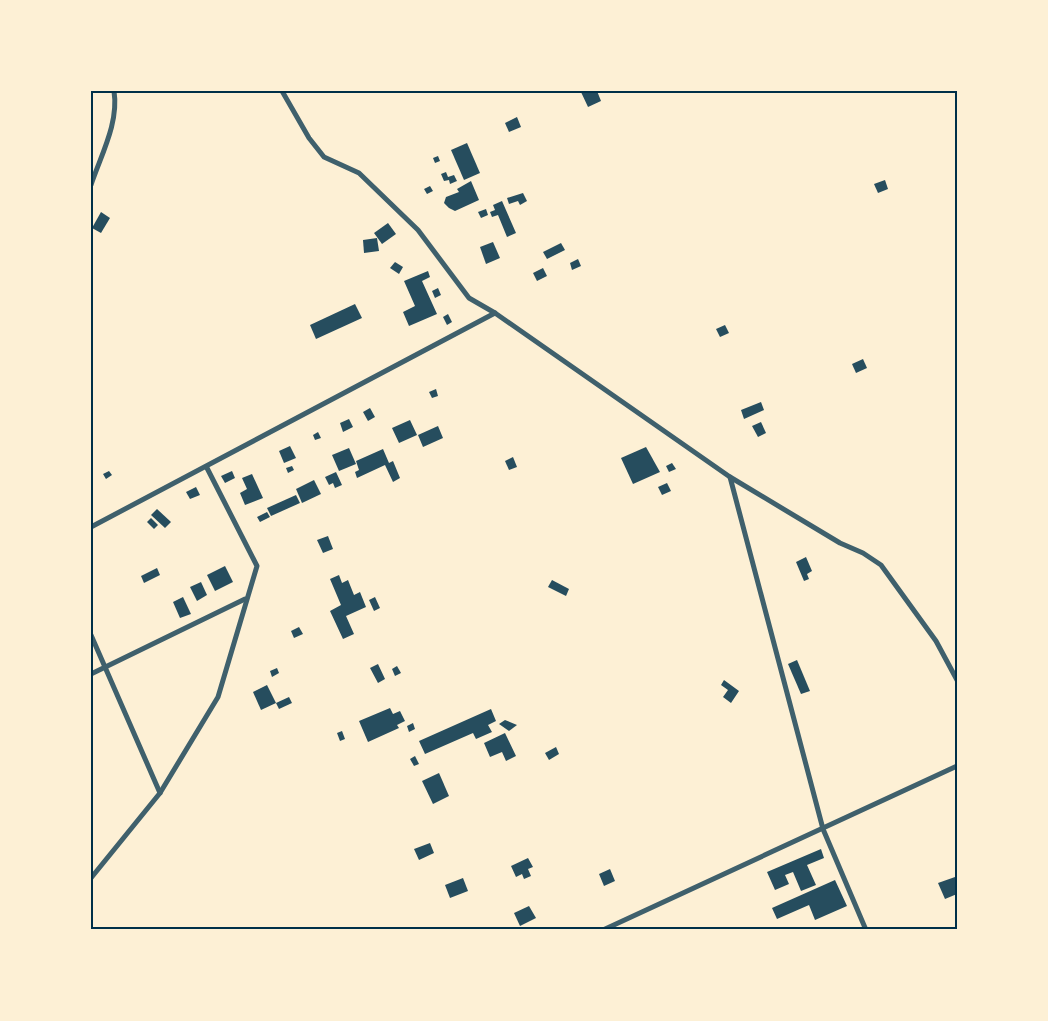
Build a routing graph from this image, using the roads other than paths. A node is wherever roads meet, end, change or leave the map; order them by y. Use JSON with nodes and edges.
{"nodes":[{"id":1,"x":114,"y":91,"type":"edge"},
{"id":2,"x":282,"y":91,"type":"edge"},
{"id":3,"x":91,"y":185,"type":"edge"},
{"id":4,"x":495,"y":313,"type":"junction"},
{"id":5,"x":206,"y":468,"type":"junction"},
{"id":6,"x":730,"y":477,"type":"junction"},
{"id":7,"x":91,"y":527,"type":"edge"},
{"id":8,"x":245,"y":599,"type":"junction"},
{"id":9,"x":91,"y":635,"type":"edge"},
{"id":10,"x":106,"y":667,"type":"junction"},
{"id":11,"x":91,"y":674,"type":"edge"},
{"id":12,"x":957,"y":680,"type":"edge"},
{"id":13,"x":957,"y":766,"type":"edge"},
{"id":14,"x":160,"y":793,"type":"junction"},
{"id":15,"x":823,"y":829,"type":"junction"},
{"id":16,"x":91,"y":878,"type":"edge"},
{"id":17,"x":603,"y":930,"type":"edge"},
{"id":18,"x":866,"y":930,"type":"edge"}],
"edges":[{"from":1,"to":3,"type":"street"},
{"from":2,"to":4,"type":"street"},
{"from":4,"to":5,"type":"street"},
{"from":4,"to":6,"type":"street"},
{"from":5,"to":7,"type":"street"},
{"from":5,"to":8,"type":"street"},
{"from":6,"to":12,"type":"street"},
{"from":6,"to":15,"type":"street"},
{"from":8,"to":10,"type":"street"},
{"from":8,"to":14,"type":"street"},
{"from":9,"to":10,"type":"street"},
{"from":10,"to":11,"type":"street"},
{"from":10,"to":14,"type":"street"},
{"from":13,"to":15,"type":"street"},
{"from":14,"to":16,"type":"street"},
{"from":15,"to":17,"type":"street"},
{"from":15,"to":18,"type":"street"}]}
